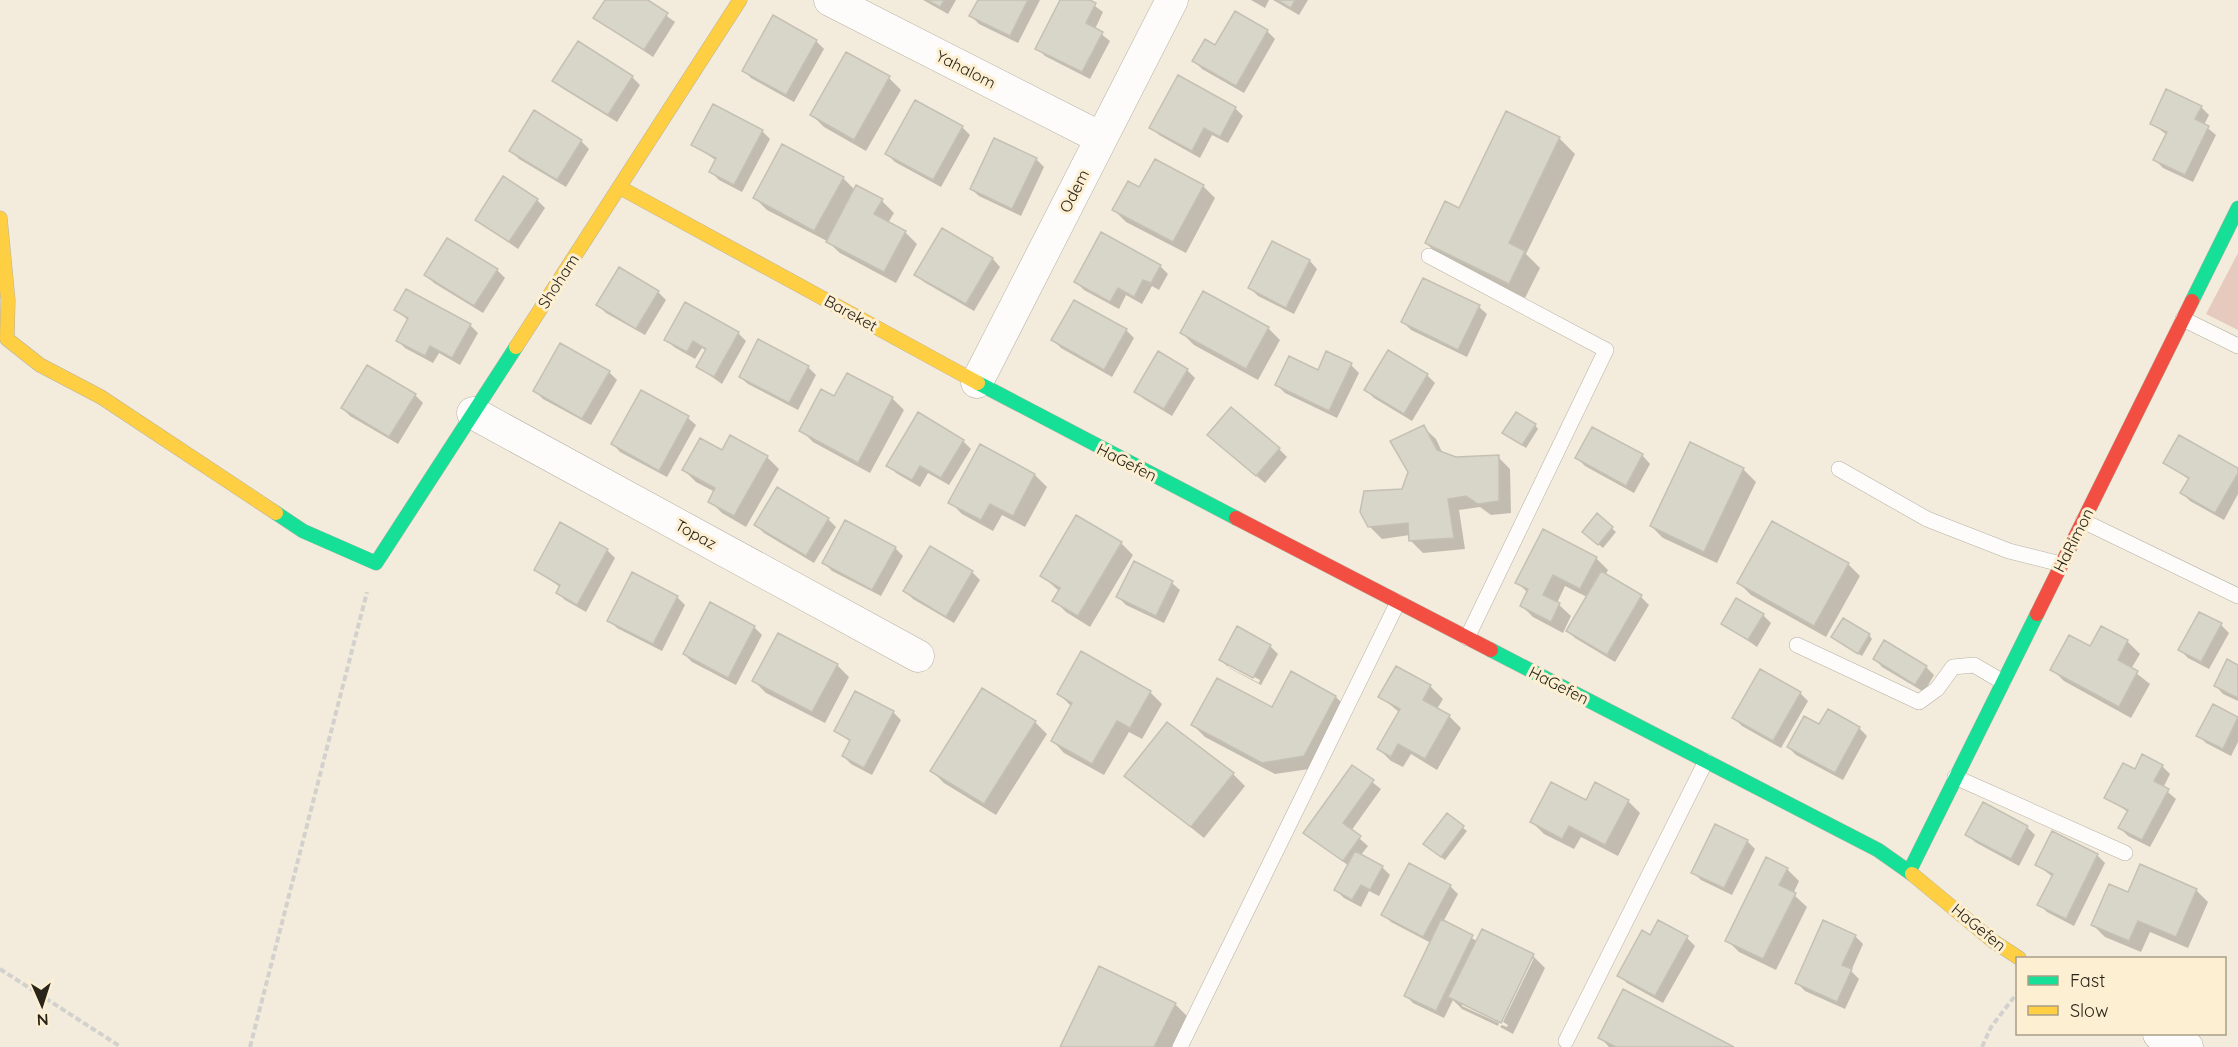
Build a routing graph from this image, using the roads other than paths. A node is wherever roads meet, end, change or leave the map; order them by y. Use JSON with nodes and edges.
{"nodes":[{"id":1,"x":740,"y":0,"type":"edge"},
{"id":2,"x":830,"y":0,"type":"edge"},
{"id":3,"x":1172,"y":0,"type":"edge"},
{"id":4,"x":1101,"y":138,"type":"junction"},
{"id":5,"x":619,"y":187,"type":"junction"},
{"id":6,"x":2238,"y":208,"type":"edge"},
{"id":7,"x":0,"y":218,"type":"edge"},
{"id":8,"x":1429,"y":256,"type":"dead end"},
{"id":9,"x":2183,"y":319,"type":"junction"},
{"id":10,"x":4,"y":339,"type":"edge"},
{"id":11,"x":2238,"y":346,"type":"edge"},
{"id":12,"x":977,"y":382,"type":"junction"},
{"id":13,"x":473,"y":413,"type":"junction"},
{"id":14,"x":1082,"y":439,"type":"joint"},
{"id":15,"x":1839,"y":469,"type":"dead end"},
{"id":16,"x":2083,"y":520,"type":"junction"},
{"id":17,"x":2061,"y":564,"type":"junction"},
{"id":18,"x":2238,"y":596,"type":"edge"},
{"id":19,"x":1398,"y":602,"type":"junction"},
{"id":20,"x":1467,"y":638,"type":"junction"},
{"id":21,"x":1797,"y":645,"type":"dead end"},
{"id":22,"x":918,"y":656,"type":"dead end"},
{"id":23,"x":2003,"y":681,"type":"junction"},
{"id":24,"x":1706,"y":762,"type":"junction"},
{"id":25,"x":1955,"y":777,"type":"junction"},
{"id":26,"x":2125,"y":853,"type":"dead end"},
{"id":27,"x":1909,"y":872,"type":"junction"},
{"id":28,"x":2017,"y":957,"type":"edge"},
{"id":29,"x":2161,"y":1035,"type":"edge"},
{"id":30,"x":1566,"y":1041,"type":"dead end"},
{"id":31,"x":1180,"y":1047,"type":"edge"},
{"id":32,"x":2187,"y":1047,"type":"edge"}],
"edges":[{"from":1,"to":5,"type":"street","name":"Shoham"},
{"from":2,"to":4,"type":"street","name":"Yahalom"},
{"from":3,"to":4,"type":"street","name":"Odem"},
{"from":4,"to":12,"type":"street","name":"Odem"},
{"from":5,"to":12,"type":"street","name":"Bareket"},
{"from":5,"to":13,"type":"street","name":"Shoham"},
{"from":6,"to":9,"type":"street","name":"HaRimon"},
{"from":7,"to":10,"type":"street"},
{"from":8,"to":20,"type":"lane"},
{"from":9,"to":11,"type":"lane"},
{"from":9,"to":16,"type":"street","name":"HaRimon"},
{"from":10,"to":13,"type":"street","name":"Shoham"},
{"from":12,"to":14,"type":"street","name":"Bareket"},
{"from":13,"to":22,"type":"street","name":"Topaz"},
{"from":14,"to":19,"type":"street","name":"HaGefen"},
{"from":15,"to":17,"type":"lane"},
{"from":16,"to":17,"type":"street","name":"HaRimon"},
{"from":16,"to":18,"type":"lane"},
{"from":17,"to":23,"type":"street","name":"HaRimon"},
{"from":19,"to":20,"type":"street","name":"HaGefen"},
{"from":19,"to":31,"type":"lane"},
{"from":20,"to":24,"type":"street","name":"HaGefen"},
{"from":21,"to":23,"type":"lane"},
{"from":23,"to":25,"type":"street","name":"HaRimon"},
{"from":24,"to":27,"type":"street","name":"HaGefen"},
{"from":24,"to":30,"type":"lane"},
{"from":25,"to":26,"type":"lane"},
{"from":25,"to":27,"type":"street","name":"HaRimon"},
{"from":27,"to":28,"type":"street","name":"HaGefen"},
{"from":29,"to":32,"type":"street"}]}
